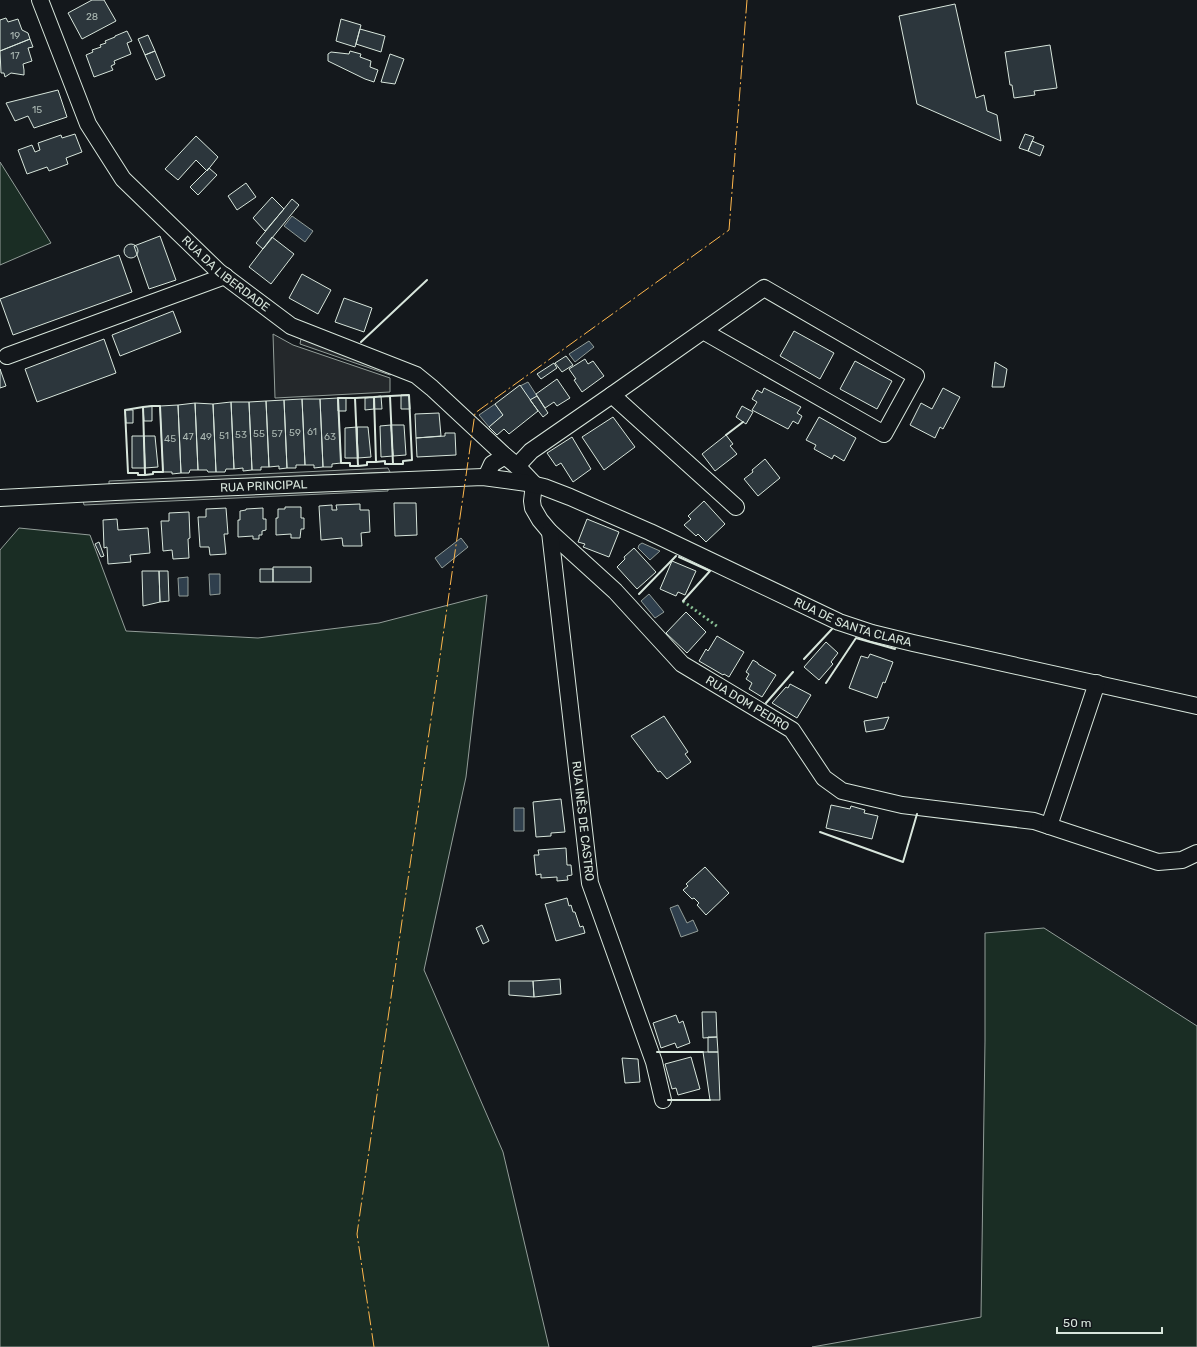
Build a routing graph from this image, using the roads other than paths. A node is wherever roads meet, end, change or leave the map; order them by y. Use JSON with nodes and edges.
{"nodes":[{"id":1,"x":40,"y":0,"type":"edge"},
{"id":2,"x":225,"y":276,"type":"junction"},
{"id":3,"x":703,"y":330,"type":"junction"},
{"id":4,"x":7,"y":356,"type":"dead end"},
{"id":5,"x":612,"y":395,"type":"junction"},
{"id":6,"x":511,"y":461,"type":"junction"},
{"id":7,"x":486,"y":477,"type":"junction"},
{"id":8,"x":530,"y":484,"type":"junction"},
{"id":9,"x":0,"y":498,"type":"edge"},
{"id":10,"x":736,"y":507,"type":"dead end"},
{"id":11,"x":550,"y":532,"type":"junction"},
{"id":12,"x":1097,"y":683,"type":"junction"},
{"id":13,"x":1197,"y":706,"type":"edge"},
{"id":14,"x":1049,"y":826,"type":"junction"},
{"id":15,"x":1197,"y":852,"type":"edge"},
{"id":16,"x":663,"y":1100,"type":"dead end"}],
"edges":[{"from":1,"to":2,"type":"street","name":"RUA DA LIBERDADE"},
{"from":2,"to":4,"type":"street"},
{"from":2,"to":6,"type":"street","name":"RUA DA LIBERDADE"},
{"from":3,"to":3,"type":"street"},
{"from":3,"to":5,"type":"street"},
{"from":5,"to":6,"type":"street"},
{"from":5,"to":10,"type":"street"},
{"from":6,"to":7,"type":"street"},
{"from":6,"to":8,"type":"street","name":"RUA DA LIBERDADE"},
{"from":7,"to":8,"type":"street","name":"RUA PRINCIPAL"},
{"from":7,"to":9,"type":"street","name":"RUA PRINCIPAL"},
{"from":8,"to":11,"type":"street","name":"RUA DOM PEDRO"},
{"from":8,"to":12,"type":"street","name":"RUA DE SANTA CLARA"},
{"from":11,"to":14,"type":"street","name":"RUA DOM PEDRO"},
{"from":11,"to":16,"type":"street","name":"RUA INÊS DE CASTRO"},
{"from":12,"to":13,"type":"street","name":"RUA DE SANTA CLARA"},
{"from":12,"to":14,"type":"street"},
{"from":14,"to":15,"type":"street","name":"RUA DOM PEDRO"}]}
